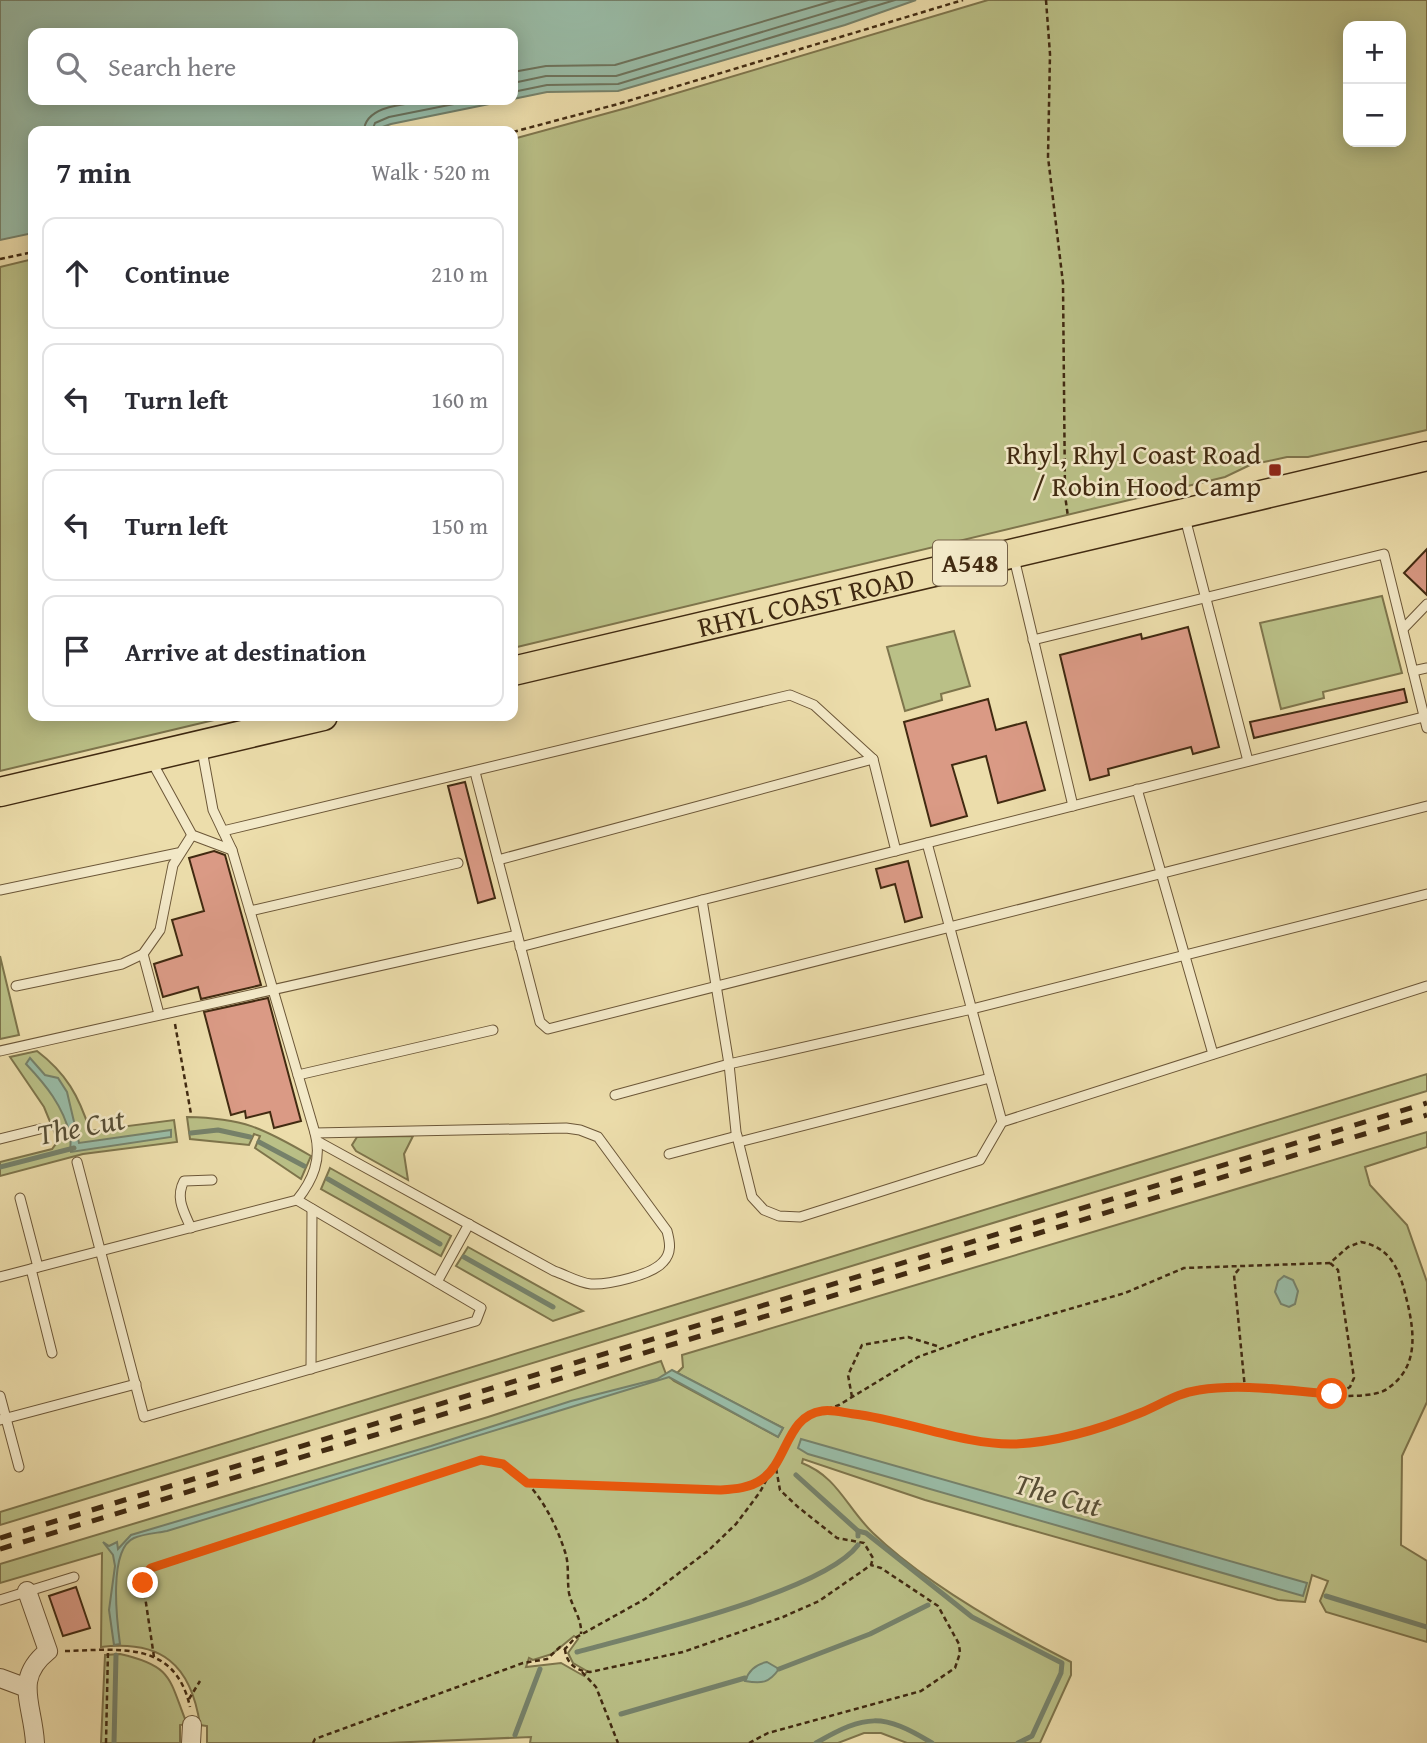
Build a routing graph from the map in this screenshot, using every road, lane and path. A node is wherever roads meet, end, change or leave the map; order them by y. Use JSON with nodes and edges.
{"nodes":[{"id":1,"x":962,"y":0,"type":"edge"},
{"id":2,"x":1046,"y":0,"type":"edge"},
{"id":3,"x":518,"y":131,"type":"edge"},
{"id":4,"x":28,"y":253,"type":"edge"},
{"id":5,"x":0,"y":259,"type":"edge"},
{"id":6,"x":1427,"y":456,"type":"edge"},
{"id":7,"x":1183,"y":513,"type":"junction"},
{"id":8,"x":1071,"y":540,"type":"junction"},
{"id":9,"x":1013,"y":553,"type":"junction"},
{"id":10,"x":1205,"y":598,"type":"junction"},
{"id":11,"x":1427,"y":604,"type":"edge"},
{"id":12,"x":1418,"y":613,"type":"junction"},
{"id":13,"x":1427,"y":621,"type":"edge"},
{"id":14,"x":1403,"y":629,"type":"junction"},
{"id":15,"x":1033,"y":640,"type":"junction"},
{"id":16,"x":1427,"y":668,"type":"edge"},
{"id":17,"x":518,"y":670,"type":"edge"},
{"id":18,"x":1413,"y":671,"type":"junction"},
{"id":19,"x":1425,"y":717,"type":"edge"},
{"id":20,"x":301,"y":721,"type":"edge"},
{"id":21,"x":1427,"y":728,"type":"edge"},
{"id":22,"x":202,"y":744,"type":"junction"},
{"id":23,"x":149,"y":757,"type":"junction"},
{"id":24,"x":873,"y":759,"type":"junction"},
{"id":25,"x":1248,"y":761,"type":"junction"},
{"id":26,"x":475,"y":772,"type":"junction"},
{"id":27,"x":1137,"y":789,"type":"junction"},
{"id":28,"x":0,"y":792,"type":"edge"},
{"id":29,"x":1073,"y":806,"type":"junction"},
{"id":30,"x":1427,"y":806,"type":"edge"},
{"id":31,"x":223,"y":831,"type":"junction"},
{"id":32,"x":192,"y":835,"type":"junction"},
{"id":33,"x":927,"y":842,"type":"junction"},
{"id":34,"x":232,"y":850,"type":"junction"},
{"id":35,"x":896,"y":850,"type":"junction"},
{"id":36,"x":178,"y":853,"type":"junction"},
{"id":37,"x":498,"y":860,"type":"junction"},
{"id":38,"x":458,"y":863,"type":"dead end"},
{"id":39,"x":1161,"y":874,"type":"junction"},
{"id":40,"x":0,"y":890,"type":"edge"},
{"id":41,"x":1427,"y":894,"type":"edge"},
{"id":42,"x":702,"y":900,"type":"junction"},
{"id":43,"x":250,"y":911,"type":"junction"},
{"id":44,"x":950,"y":928,"type":"junction"},
{"id":45,"x":517,"y":935,"type":"junction"},
{"id":46,"x":520,"y":947,"type":"junction"},
{"id":47,"x":143,"y":954,"type":"junction"},
{"id":48,"x":1185,"y":955,"type":"junction"},
{"id":49,"x":16,"y":986,"type":"dead end"},
{"id":50,"x":1427,"y":986,"type":"edge"},
{"id":51,"x":273,"y":988,"type":"junction"},
{"id":52,"x":716,"y":988,"type":"junction"},
{"id":53,"x":972,"y":1009,"type":"junction"},
{"id":54,"x":173,"y":1011,"type":"junction"},
{"id":55,"x":159,"y":1014,"type":"junction"},
{"id":56,"x":493,"y":1030,"type":"dead end"},
{"id":57,"x":0,"y":1051,"type":"edge"},
{"id":58,"x":1213,"y":1054,"type":"junction"},
{"id":59,"x":729,"y":1064,"type":"junction"},
{"id":60,"x":298,"y":1075,"type":"junction"},
{"id":61,"x":990,"y":1078,"type":"junction"},
{"id":62,"x":615,"y":1095,"type":"dead end"},
{"id":63,"x":191,"y":1114,"type":"dead end"},
{"id":64,"x":1002,"y":1122,"type":"junction"},
{"id":65,"x":40,"y":1129,"type":"dead end"},
{"id":66,"x":316,"y":1137,"type":"junction"},
{"id":67,"x":0,"y":1139,"type":"edge"},
{"id":68,"x":738,"y":1139,"type":"junction"},
{"id":69,"x":669,"y":1153,"type":"dead end"},
{"id":70,"x":77,"y":1162,"type":"dead end"},
{"id":71,"x":212,"y":1180,"type":"dead end"},
{"id":72,"x":20,"y":1198,"type":"dead end"},
{"id":73,"x":297,"y":1200,"type":"junction"},
{"id":74,"x":312,"y":1209,"type":"junction"},
{"id":75,"x":469,"y":1224,"type":"junction"},
{"id":76,"x":191,"y":1228,"type":"junction"},
{"id":77,"x":101,"y":1251,"type":"junction"},
{"id":78,"x":1330,"y":1263,"type":"junction"},
{"id":79,"x":35,"y":1268,"type":"junction"},
{"id":80,"x":1242,"y":1268,"type":"junction"},
{"id":81,"x":0,"y":1277,"type":"edge"},
{"id":82,"x":437,"y":1282,"type":"junction"},
{"id":83,"x":943,"y":1348,"type":"junction"},
{"id":84,"x":52,"y":1353,"type":"dead end"},
{"id":85,"x":311,"y":1369,"type":"junction"},
{"id":86,"x":136,"y":1384,"type":"junction"},
{"id":87,"x":1245,"y":1389,"type":"junction"},
{"id":88,"x":1332,"y":1394,"type":"junction"},
{"id":89,"x":0,"y":1396,"type":"edge"},
{"id":90,"x":852,"y":1397,"type":"junction"},
{"id":91,"x":823,"y":1410,"type":"junction"},
{"id":92,"x":3,"y":1419,"type":"edge"},
{"id":93,"x":776,"y":1465,"type":"junction"},
{"id":94,"x":19,"y":1467,"type":"dead end"},
{"id":95,"x":527,"y":1483,"type":"junction"},
{"id":96,"x":871,"y":1565,"type":"junction"},
{"id":97,"x":74,"y":1577,"type":"dead end"},
{"id":98,"x":27,"y":1591,"type":"junction"},
{"id":99,"x":0,"y":1600,"type":"edge"},
{"id":100,"x":581,"y":1634,"type":"junction"},
{"id":101,"x":565,"y":1649,"type":"junction"},
{"id":102,"x":110,"y":1650,"type":"junction"},
{"id":103,"x":48,"y":1651,"type":"junction"},
{"id":104,"x":155,"y":1657,"type":"junction"},
{"id":105,"x":581,"y":1671,"type":"junction"},
{"id":106,"x":0,"y":1678,"type":"edge"},
{"id":107,"x":200,"y":1681,"type":"dead end"},
{"id":108,"x":27,"y":1688,"type":"junction"},
{"id":109,"x":188,"y":1700,"type":"junction"},
{"id":110,"x":192,"y":1725,"type":"joint"},
{"id":111,"x":34,"y":1743,"type":"edge"},
{"id":112,"x":106,"y":1743,"type":"edge"},
{"id":113,"x":191,"y":1743,"type":"edge"},
{"id":114,"x":313,"y":1743,"type":"edge"},
{"id":115,"x":618,"y":1743,"type":"edge"},
{"id":116,"x":749,"y":1743,"type":"edge"}],
"edges":[{"from":1,"to":3,"type":"path"},
{"from":2,"to":8,"type":"path"},
{"from":4,"to":5,"type":"path"},
{"from":6,"to":7,"type":"main road","name":"RHYL COAST ROAD","number":"A548"},
{"from":7,"to":8,"type":"main road","name":"RHYL COAST ROAD","number":"A548"},
{"from":7,"to":10,"type":"lane"},
{"from":8,"to":9,"type":"main road","name":"RHYL COAST ROAD","number":"A548"},
{"from":9,"to":15,"type":"lane"},
{"from":9,"to":17,"type":"main road","name":"RHYL COAST ROAD","number":"A548"},
{"from":10,"to":14,"type":"lane"},
{"from":10,"to":15,"type":"lane"},
{"from":10,"to":25,"type":"lane"},
{"from":11,"to":12,"type":"lane"},
{"from":12,"to":13,"type":"lane"},
{"from":12,"to":14,"type":"lane"},
{"from":14,"to":18,"type":"lane"},
{"from":15,"to":29,"type":"lane"},
{"from":16,"to":18,"type":"lane"},
{"from":18,"to":19,"type":"lane"},
{"from":19,"to":21,"type":"lane"},
{"from":19,"to":25,"type":"lane"},
{"from":20,"to":22,"type":"main road"},
{"from":22,"to":23,"type":"main road"},
{"from":22,"to":31,"type":"lane"},
{"from":23,"to":28,"type":"main road"},
{"from":23,"to":32,"type":"lane"},
{"from":24,"to":26,"type":"lane"},
{"from":24,"to":35,"type":"lane"},
{"from":24,"to":37,"type":"lane"},
{"from":25,"to":27,"type":"lane"},
{"from":26,"to":31,"type":"lane"},
{"from":26,"to":37,"type":"lane"},
{"from":27,"to":29,"type":"lane"},
{"from":27,"to":39,"type":"lane"},
{"from":29,"to":33,"type":"lane"},
{"from":30,"to":39,"type":"lane"},
{"from":31,"to":34,"type":"lane"},
{"from":32,"to":34,"type":"lane"},
{"from":32,"to":36,"type":"lane"},
{"from":33,"to":35,"type":"lane"},
{"from":33,"to":44,"type":"lane"},
{"from":34,"to":43,"type":"lane"},
{"from":35,"to":42,"type":"lane"},
{"from":36,"to":40,"type":"lane"},
{"from":36,"to":47,"type":"lane"},
{"from":37,"to":45,"type":"lane"},
{"from":38,"to":43,"type":"lane"},
{"from":39,"to":44,"type":"lane"},
{"from":39,"to":48,"type":"lane"},
{"from":41,"to":48,"type":"lane"},
{"from":42,"to":46,"type":"lane"},
{"from":42,"to":52,"type":"lane"},
{"from":43,"to":51,"type":"lane"},
{"from":44,"to":52,"type":"lane"},
{"from":44,"to":53,"type":"lane"},
{"from":45,"to":46,"type":"lane"},
{"from":45,"to":51,"type":"lane"},
{"from":46,"to":52,"type":"lane"},
{"from":47,"to":49,"type":"lane"},
{"from":47,"to":55,"type":"lane"},
{"from":48,"to":53,"type":"lane"},
{"from":48,"to":58,"type":"lane"},
{"from":50,"to":58,"type":"lane"},
{"from":51,"to":54,"type":"lane"},
{"from":51,"to":60,"type":"lane"},
{"from":52,"to":59,"type":"lane"},
{"from":53,"to":59,"type":"lane"},
{"from":53,"to":61,"type":"lane"},
{"from":54,"to":55,"type":"lane"},
{"from":54,"to":63,"type":"path"},
{"from":55,"to":57,"type":"lane"},
{"from":56,"to":60,"type":"lane"},
{"from":58,"to":64,"type":"lane"},
{"from":59,"to":62,"type":"lane"},
{"from":59,"to":68,"type":"lane"},
{"from":60,"to":66,"type":"lane"},
{"from":61,"to":64,"type":"lane"},
{"from":61,"to":68,"type":"lane"},
{"from":64,"to":68,"type":"lane"},
{"from":65,"to":67,"type":"lane"},
{"from":66,"to":73,"type":"lane"},
{"from":66,"to":75,"type":"lane"},
{"from":66,"to":75,"type":"lane"},
{"from":68,"to":69,"type":"lane"},
{"from":70,"to":77,"type":"lane"},
{"from":71,"to":76,"type":"lane"},
{"from":72,"to":79,"type":"lane"},
{"from":73,"to":74,"type":"lane"},
{"from":73,"to":76,"type":"lane"},
{"from":74,"to":82,"type":"lane"},
{"from":74,"to":85,"type":"lane"},
{"from":75,"to":82,"type":"lane"},
{"from":76,"to":77,"type":"lane"},
{"from":77,"to":79,"type":"lane"},
{"from":77,"to":86,"type":"lane"},
{"from":78,"to":80,"type":"path"},
{"from":78,"to":88,"type":"path"},
{"from":78,"to":88,"type":"path"},
{"from":79,"to":81,"type":"lane"},
{"from":79,"to":84,"type":"lane"},
{"from":80,"to":83,"type":"path"},
{"from":80,"to":87,"type":"path"},
{"from":82,"to":85,"type":"lane"},
{"from":83,"to":90,"type":"path"},
{"from":83,"to":90,"type":"path"},
{"from":85,"to":86,"type":"lane"},
{"from":86,"to":92,"type":"lane"},
{"from":87,"to":88,"type":"path"},
{"from":87,"to":91,"type":"path"},
{"from":89,"to":92,"type":"lane"},
{"from":90,"to":91,"type":"path"},
{"from":91,"to":93,"type":"path"},
{"from":92,"to":94,"type":"lane"},
{"from":93,"to":95,"type":"path"},
{"from":93,"to":96,"type":"path"},
{"from":93,"to":100,"type":"path"},
{"from":95,"to":100,"type":"path"},
{"from":95,"to":104,"type":"path"},
{"from":96,"to":105,"type":"path"},
{"from":96,"to":116,"type":"path"},
{"from":97,"to":98,"type":"lane"},
{"from":98,"to":99,"type":"lane"},
{"from":98,"to":103,"type":"street"},
{"from":100,"to":101,"type":"path"},
{"from":101,"to":105,"type":"path"},
{"from":101,"to":114,"type":"path"},
{"from":102,"to":103,"type":"path"},
{"from":102,"to":104,"type":"path"},
{"from":102,"to":112,"type":"path"},
{"from":103,"to":108,"type":"street"},
{"from":104,"to":109,"type":"path"},
{"from":105,"to":115,"type":"path"},
{"from":106,"to":108,"type":"street"},
{"from":107,"to":109,"type":"path"},
{"from":108,"to":111,"type":"street"},
{"from":109,"to":110,"type":"path"},
{"from":110,"to":113,"type":"street"}]}
